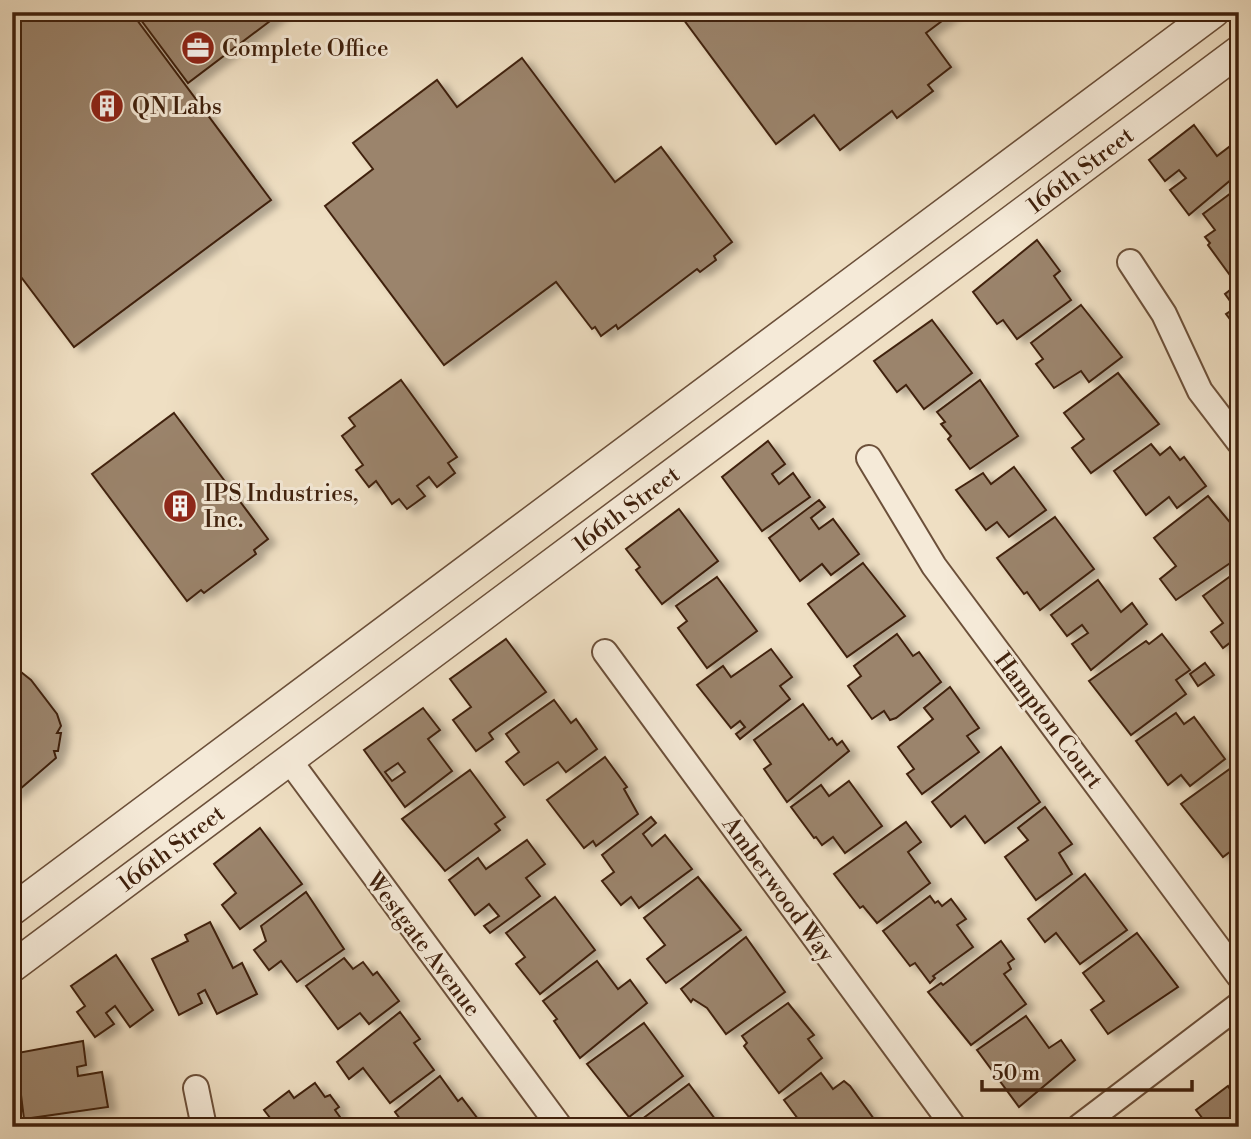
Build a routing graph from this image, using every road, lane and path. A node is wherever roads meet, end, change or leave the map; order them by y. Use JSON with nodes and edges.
{"nodes":[{"id":1,"x":1214,"y":12,"type":"edge"},
{"id":2,"x":1239,"y":51,"type":"edge"},
{"id":3,"x":1130,"y":262,"type":"dead end"},
{"id":4,"x":1239,"y":442,"type":"edge"},
{"id":5,"x":869,"y":458,"type":"dead end"},
{"id":6,"x":605,"y":652,"type":"dead end"},
{"id":7,"x":262,"y":723,"type":"junction"},
{"id":8,"x":289,"y":760,"type":"junction"},
{"id":9,"x":12,"y":909,"type":"edge"},
{"id":10,"x":12,"y":967,"type":"edge"},
{"id":11,"x":1239,"y":976,"type":"edge"},
{"id":12,"x":1239,"y":1005,"type":"edge"},
{"id":13,"x":196,"y":1088,"type":"dead end"},
{"id":14,"x":204,"y":1127,"type":"edge"},
{"id":15,"x":560,"y":1127,"type":"edge"},
{"id":16,"x":954,"y":1127,"type":"edge"},
{"id":17,"x":1079,"y":1127,"type":"edge"}],
"edges":[{"from":1,"to":7,"type":"street","name":"166th Street"},
{"from":2,"to":8,"type":"street","name":"166th Street"},
{"from":3,"to":4,"type":"street"},
{"from":5,"to":11,"type":"street","name":"Hampton Court"},
{"from":6,"to":16,"type":"street","name":"Amberwood Way"},
{"from":7,"to":8,"type":"street"},
{"from":7,"to":9,"type":"street","name":"166th Street"},
{"from":8,"to":10,"type":"street","name":"166th Street"},
{"from":8,"to":15,"type":"street","name":"Westgate Avenue"},
{"from":12,"to":17,"type":"street"},
{"from":13,"to":14,"type":"street"}]}
